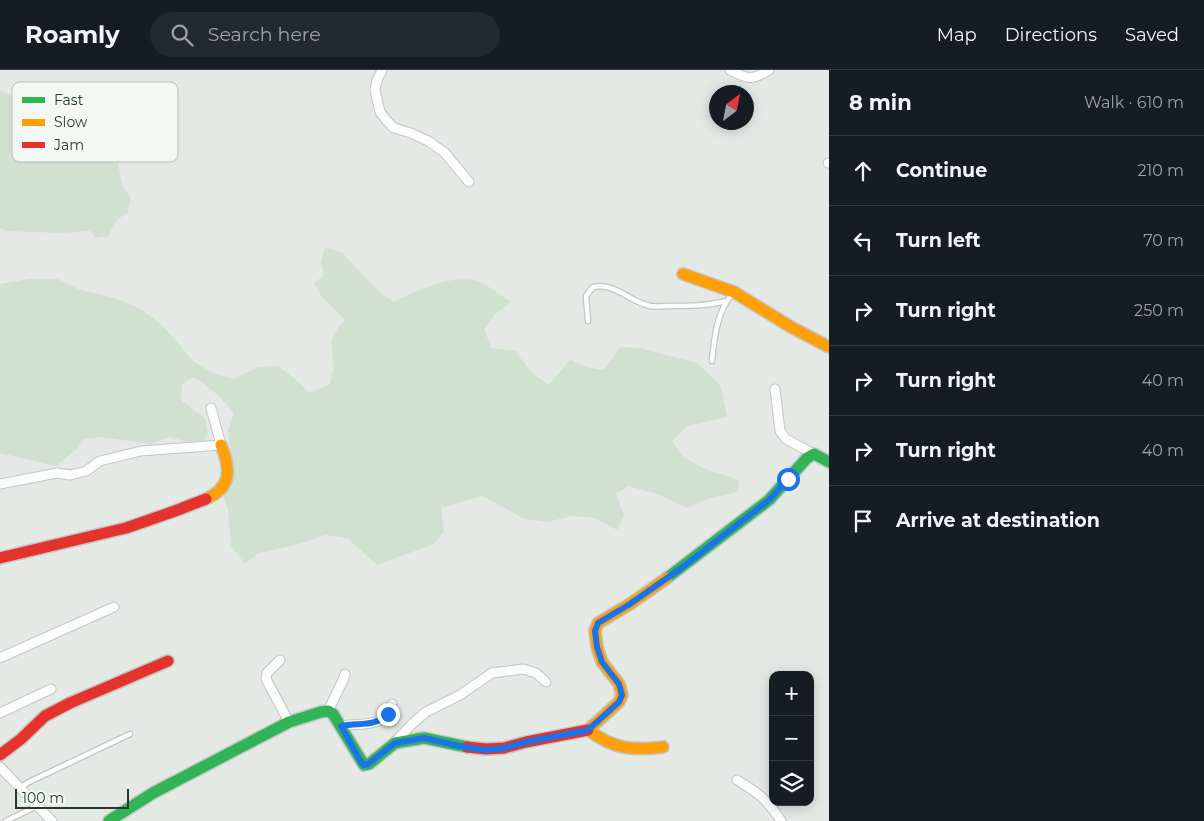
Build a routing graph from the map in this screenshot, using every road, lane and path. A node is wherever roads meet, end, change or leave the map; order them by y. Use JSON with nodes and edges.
{"nodes":[{"id":1,"x":382,"y":70,"type":"edge"},
{"id":2,"x":730,"y":70,"type":"edge"},
{"id":3,"x":769,"y":70,"type":"edge"},
{"id":4,"x":469,"y":182,"type":"dead end"},
{"id":5,"x":683,"y":274,"type":"dead end"},
{"id":6,"x":730,"y":296,"type":"junction"},
{"id":7,"x":588,"y":321,"type":"dead end"},
{"id":8,"x":829,"y":347,"type":"edge"},
{"id":9,"x":712,"y":361,"type":"dead end"},
{"id":10,"x":775,"y":388,"type":"dead end"},
{"id":11,"x":211,"y":408,"type":"dead end"},
{"id":12,"x":221,"y":444,"type":"junction"},
{"id":13,"x":814,"y":454,"type":"junction"},
{"id":14,"x":829,"y":462,"type":"edge"},
{"id":15,"x":0,"y":484,"type":"edge"},
{"id":16,"x":0,"y":558,"type":"edge"},
{"id":17,"x":114,"y":607,"type":"dead end"},
{"id":18,"x":0,"y":658,"type":"edge"},
{"id":19,"x":280,"y":660,"type":"dead end"},
{"id":20,"x":168,"y":661,"type":"dead end"},
{"id":21,"x":345,"y":674,"type":"dead end"},
{"id":22,"x":546,"y":682,"type":"dead end"},
{"id":23,"x":51,"y":690,"type":"dead end"},
{"id":24,"x":392,"y":704,"type":"dead end"},
{"id":25,"x":328,"y":711,"type":"junction"},
{"id":26,"x":0,"y":713,"type":"edge"},
{"id":27,"x":289,"y":722,"type":"junction"},
{"id":28,"x":341,"y":726,"type":"junction"},
{"id":29,"x":588,"y":730,"type":"junction"},
{"id":30,"x":130,"y":734,"type":"dead end"},
{"id":31,"x":395,"y":743,"type":"junction"},
{"id":32,"x":663,"y":747,"type":"dead end"},
{"id":33,"x":0,"y":755,"type":"edge"},
{"id":34,"x":0,"y":768,"type":"edge"},
{"id":35,"x":737,"y":780,"type":"dead end"},
{"id":36,"x":20,"y":788,"type":"junction"},
{"id":37,"x":37,"y":806,"type":"junction"},
{"id":38,"x":6,"y":821,"type":"edge"},
{"id":39,"x":52,"y":821,"type":"edge"},
{"id":40,"x":109,"y":821,"type":"edge"},
{"id":41,"x":781,"y":821,"type":"edge"}],
"edges":[{"from":1,"to":4,"type":"street"},
{"from":2,"to":3,"type":"street"},
{"from":5,"to":6,"type":"street"},
{"from":6,"to":7,"type":"lane"},
{"from":6,"to":8,"type":"street"},
{"from":6,"to":9,"type":"lane"},
{"from":10,"to":13,"type":"street"},
{"from":11,"to":12,"type":"street"},
{"from":12,"to":15,"type":"street"},
{"from":12,"to":16,"type":"street"},
{"from":13,"to":14,"type":"street"},
{"from":13,"to":29,"type":"street"},
{"from":17,"to":18,"type":"street"},
{"from":19,"to":27,"type":"street"},
{"from":20,"to":33,"type":"street"},
{"from":21,"to":25,"type":"street"},
{"from":22,"to":31,"type":"street"},
{"from":23,"to":26,"type":"street"},
{"from":24,"to":28,"type":"street"},
{"from":25,"to":27,"type":"street"},
{"from":25,"to":28,"type":"street"},
{"from":27,"to":40,"type":"street"},
{"from":28,"to":31,"type":"street"},
{"from":29,"to":31,"type":"street"},
{"from":29,"to":32,"type":"street"},
{"from":30,"to":36,"type":"lane"},
{"from":34,"to":36,"type":"street"},
{"from":35,"to":41,"type":"street"},
{"from":36,"to":37,"type":"street"},
{"from":37,"to":38,"type":"lane"},
{"from":37,"to":39,"type":"street"}]}
